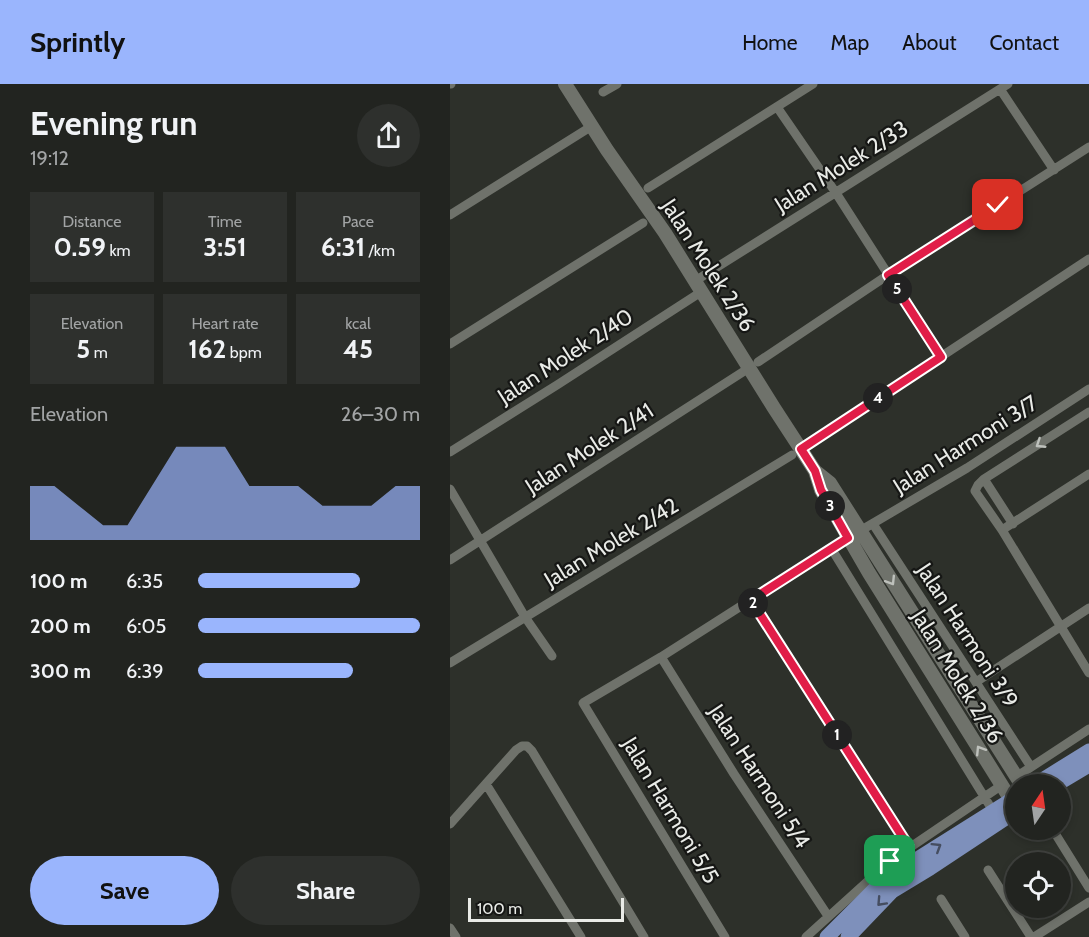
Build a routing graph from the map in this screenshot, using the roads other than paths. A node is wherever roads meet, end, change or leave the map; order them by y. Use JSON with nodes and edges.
{"nodes":[{"id":1,"x":565,"y":84,"type":"edge"},
{"id":2,"x":616,"y":84,"type":"edge"},
{"id":3,"x":813,"y":84,"type":"edge"},
{"id":4,"x":1004,"y":87,"type":"edge"},
{"id":5,"x":603,"y":92,"type":"dead end"},
{"id":6,"x":777,"y":107,"type":"junction"},
{"id":7,"x":592,"y":126,"type":"junction"},
{"id":8,"x":1089,"y":147,"type":"edge"},
{"id":9,"x":1054,"y":170,"type":"junction"},
{"id":10,"x":648,"y":188,"type":"dead end"},
{"id":11,"x":836,"y":193,"type":"junction"},
{"id":12,"x":450,"y":215,"type":"edge"},
{"id":13,"x":643,"y":224,"type":"dead end"},
{"id":14,"x":1089,"y":259,"type":"edge"},
{"id":15,"x":888,"y":275,"type":"junction"},
{"id":16,"x":698,"y":286,"type":"junction"},
{"id":17,"x":450,"y":344,"type":"edge"},
{"id":18,"x":941,"y":357,"type":"junction"},
{"id":19,"x":753,"y":365,"type":"junction"},
{"id":20,"x":1089,"y":389,"type":"edge"},
{"id":21,"x":1089,"y":412,"type":"edge"},
{"id":22,"x":450,"y":452,"type":"edge"},
{"id":23,"x":796,"y":452,"type":"junction"},
{"id":24,"x":1089,"y":474,"type":"edge"},
{"id":25,"x":984,"y":480,"type":"junction"},
{"id":26,"x":450,"y":489,"type":"edge"},
{"id":27,"x":873,"y":524,"type":"junction"},
{"id":28,"x":1012,"y":524,"type":"junction"},
{"id":29,"x":1002,"y":530,"type":"junction"},
{"id":30,"x":854,"y":534,"type":"junction"},
{"id":31,"x":481,"y":541,"type":"junction"},
{"id":32,"x":831,"y":548,"type":"junction"},
{"id":33,"x":450,"y":560,"type":"edge"},
{"id":34,"x":751,"y":600,"type":"junction"},
{"id":35,"x":1089,"y":608,"type":"edge"},
{"id":36,"x":525,"y":617,"type":"junction"},
{"id":37,"x":1060,"y":627,"type":"junction"},
{"id":38,"x":552,"y":656,"type":"dead end"},
{"id":39,"x":660,"y":657,"type":"junction"},
{"id":40,"x":450,"y":663,"type":"edge"},
{"id":41,"x":1089,"y":673,"type":"edge"},
{"id":42,"x":976,"y":682,"type":"junction"},
{"id":43,"x":583,"y":703,"type":"joint"},
{"id":44,"x":1089,"y":729,"type":"edge"},
{"id":45,"x":1089,"y":751,"type":"edge"},
{"id":46,"x":1089,"y":765,"type":"edge"},
{"id":47,"x":1031,"y":767,"type":"junction"},
{"id":48,"x":1014,"y":774,"type":"edge"},
{"id":49,"x":1025,"y":774,"type":"edge"},
{"id":50,"x":1052,"y":774,"type":"edge"},
{"id":51,"x":1071,"y":776,"type":"edge"},
{"id":52,"x":486,"y":784,"type":"junction"},
{"id":53,"x":1002,"y":785,"type":"junction"},
{"id":54,"x":1005,"y":790,"type":"edge"},
{"id":55,"x":984,"y":797,"type":"junction"},
{"id":56,"x":1005,"y":807,"type":"edge"},
{"id":57,"x":993,"y":811,"type":"junction"},
{"id":58,"x":1005,"y":811,"type":"edge"},
{"id":59,"x":450,"y":824,"type":"edge"},
{"id":60,"x":1059,"y":840,"type":"edge"},
{"id":61,"x":909,"y":847,"type":"junction"},
{"id":62,"x":988,"y":870,"type":"dead end"},
{"id":63,"x":1089,"y":888,"type":"edge"},
{"id":64,"x":941,"y":899,"type":"dead end"},
{"id":65,"x":1089,"y":902,"type":"edge"},
{"id":66,"x":828,"y":916,"type":"junction"},
{"id":67,"x":450,"y":928,"type":"edge"},
{"id":68,"x":456,"y":937,"type":"edge"},
{"id":69,"x":580,"y":937,"type":"edge"},
{"id":70,"x":644,"y":937,"type":"edge"},
{"id":71,"x":725,"y":937,"type":"edge"},
{"id":72,"x":806,"y":937,"type":"edge"},
{"id":73,"x":828,"y":937,"type":"edge"},
{"id":74,"x":848,"y":937,"type":"edge"},
{"id":75,"x":965,"y":937,"type":"edge"},
{"id":76,"x":1032,"y":937,"type":"edge"}],
"edges":[{"from":1,"to":7,"type":"street","name":"Jalan Molek 2/36"},
{"from":2,"to":5,"type":"street"},
{"from":3,"to":6,"type":"street"},
{"from":4,"to":9,"type":"street"},
{"from":4,"to":11,"type":"street","name":"Jalan Molek 2/33"},
{"from":6,"to":10,"type":"street"},
{"from":6,"to":11,"type":"street"},
{"from":7,"to":12,"type":"street"},
{"from":7,"to":16,"type":"street","name":"Jalan Molek 2/36"},
{"from":8,"to":9,"type":"street","name":"Jalan Molek 2/41"},
{"from":9,"to":15,"type":"street","name":"Jalan Molek 2/41"},
{"from":11,"to":15,"type":"street"},
{"from":11,"to":16,"type":"street","name":"Jalan Molek 2/33"},
{"from":13,"to":17,"type":"street"},
{"from":14,"to":18,"type":"street","name":"Jalan Molek 2/42"},
{"from":15,"to":18,"type":"street"},
{"from":15,"to":19,"type":"street","name":"Jalan Molek 2/41"},
{"from":16,"to":19,"type":"street","name":"Jalan Molek 2/36"},
{"from":16,"to":22,"type":"street","name":"Jalan Molek 2/40"},
{"from":18,"to":23,"type":"street","name":"Jalan Molek 2/42"},
{"from":19,"to":23,"type":"street","name":"Jalan Molek 2/36"},
{"from":19,"to":31,"type":"street","name":"Jalan Molek 2/41"},
{"from":20,"to":27,"type":"street","name":"Jalan Harmoni 3/7"},
{"from":21,"to":25,"type":"street","one_way":true},
{"from":23,"to":30,"type":"street","name":"Jalan Molek 2/36"},
{"from":23,"to":36,"type":"street","name":"Jalan Molek 2/42"},
{"from":24,"to":28,"type":"street"},
{"from":25,"to":28,"type":"street"},
{"from":25,"to":29,"type":"street"},
{"from":26,"to":31,"type":"street"},
{"from":27,"to":30,"type":"street","name":"Jalan Harmoni 3/7"},
{"from":27,"to":42,"type":"street","name":"Jalan Harmoni 3/9"},
{"from":28,"to":29,"type":"street"},
{"from":29,"to":37,"type":"street"},
{"from":30,"to":32,"type":"street","name":"Jalan Harmoni 3/7"},
{"from":30,"to":48,"type":"street","name":"Jalan Molek 2/36","one_way":true},
{"from":53,"to":30,"type":"street","name":"Jalan Molek 2/36","one_way":true},
{"from":31,"to":33,"type":"street","name":"Jalan Molek 2/41"},
{"from":31,"to":36,"type":"street"},
{"from":32,"to":34,"type":"street","name":"Jalan Harmoni 3/7"},
{"from":32,"to":55,"type":"street"},
{"from":34,"to":39,"type":"street","name":"Jalan Harmoni 3/7"},
{"from":34,"to":61,"type":"street"},
{"from":35,"to":37,"type":"street"},
{"from":36,"to":38,"type":"street"},
{"from":36,"to":40,"type":"street","name":"Jalan Molek 2/42"},
{"from":37,"to":41,"type":"street"},
{"from":37,"to":42,"type":"street"},
{"from":39,"to":43,"type":"street","name":"Jalan Harmoni 3/7"},
{"from":39,"to":66,"type":"street","name":"Jalan Harmoni 5/4"},
{"from":42,"to":47,"type":"street","name":"Jalan Harmoni 3/9"},
{"from":43,"to":71,"type":"street","name":"Jalan Harmoni 5/5"},
{"from":44,"to":47,"type":"street"},
{"from":45,"to":50,"type":"main road"},
{"from":46,"to":51,"type":"main road"},
{"from":47,"to":49,"type":"street"},
{"from":52,"to":59,"type":"street"},
{"from":52,"to":69,"type":"street"},
{"from":52,"to":70,"type":"street"},
{"from":53,"to":54,"type":"street","name":"Jalan Molek 2/36"},
{"from":53,"to":55,"type":"street"},
{"from":55,"to":57,"type":"street"},
{"from":55,"to":61,"type":"street"},
{"from":56,"to":57,"type":"main road"},
{"from":73,"to":57,"type":"main road","one_way":true},
{"from":58,"to":74,"type":"main road","one_way":true},
{"from":60,"to":63,"type":"street"},
{"from":61,"to":66,"type":"street"},
{"from":62,"to":76,"type":"street"},
{"from":64,"to":75,"type":"street"},
{"from":65,"to":76,"type":"street"},
{"from":66,"to":72,"type":"street"},
{"from":67,"to":68,"type":"street"}]}
